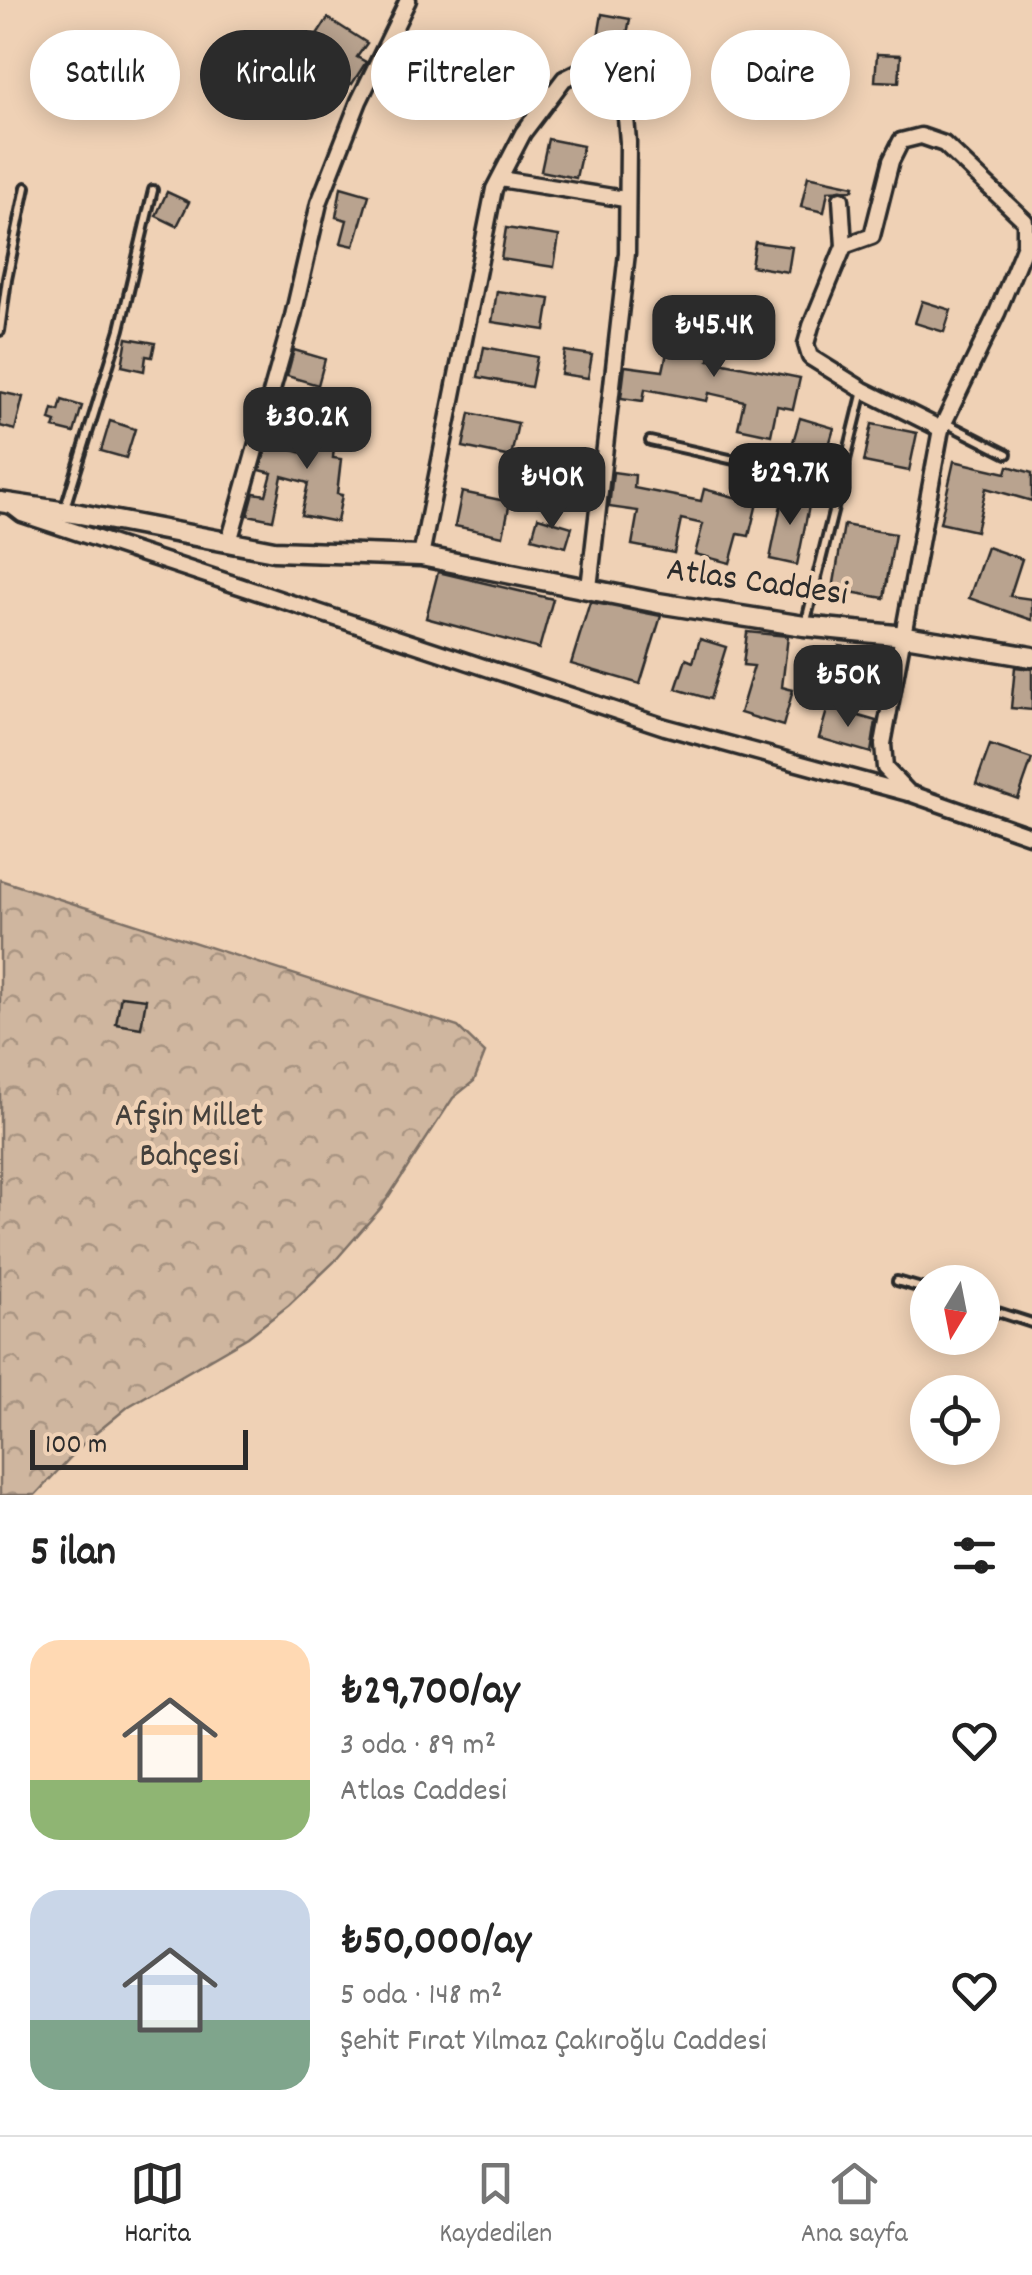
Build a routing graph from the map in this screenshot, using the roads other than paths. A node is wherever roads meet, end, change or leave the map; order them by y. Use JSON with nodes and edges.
{"nodes":[{"id":1,"x":408,"y":0,"type":"edge"},
{"id":2,"x":500,"y":179,"type":"junction"},
{"id":3,"x":26,"y":188,"type":"dead end"},
{"id":4,"x":153,"y":190,"type":"dead end"},
{"id":5,"x":625,"y":199,"type":"junction"},
{"id":6,"x":841,"y":199,"type":"dead end"},
{"id":7,"x":844,"y":246,"type":"junction"},
{"id":8,"x":0,"y":332,"type":"edge"},
{"id":9,"x":863,"y":390,"type":"junction"},
{"id":10,"x":942,"y":425,"type":"junction"},
{"id":11,"x":650,"y":441,"type":"dead end"},
{"id":12,"x":1008,"y":454,"type":"dead end"},
{"id":13,"x":840,"y":484,"type":"junction"},
{"id":14,"x":4,"y":503,"type":"edge"},
{"id":15,"x":64,"y":512,"type":"junction"},
{"id":16,"x":229,"y":542,"type":"junction"},
{"id":17,"x":421,"y":556,"type":"junction"},
{"id":18,"x":589,"y":588,"type":"junction"},
{"id":19,"x":804,"y":626,"type":"junction"},
{"id":20,"x":905,"y":636,"type":"junction"},
{"id":21,"x":1032,"y":657,"type":"edge"},
{"id":22,"x":908,"y":793,"type":"junction"},
{"id":23,"x":1032,"y":836,"type":"edge"},
{"id":24,"x":896,"y":1280,"type":"dead end"},
{"id":25,"x":910,"y":1284,"type":"edge"},
{"id":26,"x":1000,"y":1313,"type":"edge"},
{"id":27,"x":1032,"y":1323,"type":"edge"}],
"edges":[{"from":1,"to":16,"type":"street"},
{"from":2,"to":5,"type":"street"},
{"from":2,"to":5,"type":"street"},
{"from":2,"to":17,"type":"street"},
{"from":3,"to":8,"type":"lane"},
{"from":4,"to":15,"type":"lane"},
{"from":5,"to":18,"type":"street"},
{"from":6,"to":7,"type":"street"},
{"from":7,"to":9,"type":"street"},
{"from":7,"to":10,"type":"street"},
{"from":9,"to":10,"type":"street"},
{"from":9,"to":13,"type":"lane"},
{"from":10,"to":12,"type":"lane"},
{"from":10,"to":20,"type":"street"},
{"from":11,"to":13,"type":"lane"},
{"from":13,"to":19,"type":"lane"},
{"from":14,"to":15,"type":"street","name":"Atlas Caddesi"},
{"from":14,"to":22,"type":"street"},
{"from":15,"to":16,"type":"street","name":"Atlas Caddesi"},
{"from":16,"to":17,"type":"street","name":"Atlas Caddesi"},
{"from":17,"to":18,"type":"street","name":"Atlas Caddesi"},
{"from":18,"to":19,"type":"street","name":"Atlas Caddesi"},
{"from":19,"to":20,"type":"street","name":"Atlas Caddesi"},
{"from":20,"to":21,"type":"street","name":"Atlas Caddesi"},
{"from":20,"to":22,"type":"street"},
{"from":22,"to":23,"type":"street"},
{"from":24,"to":25,"type":"lane"},
{"from":26,"to":27,"type":"lane"}]}
